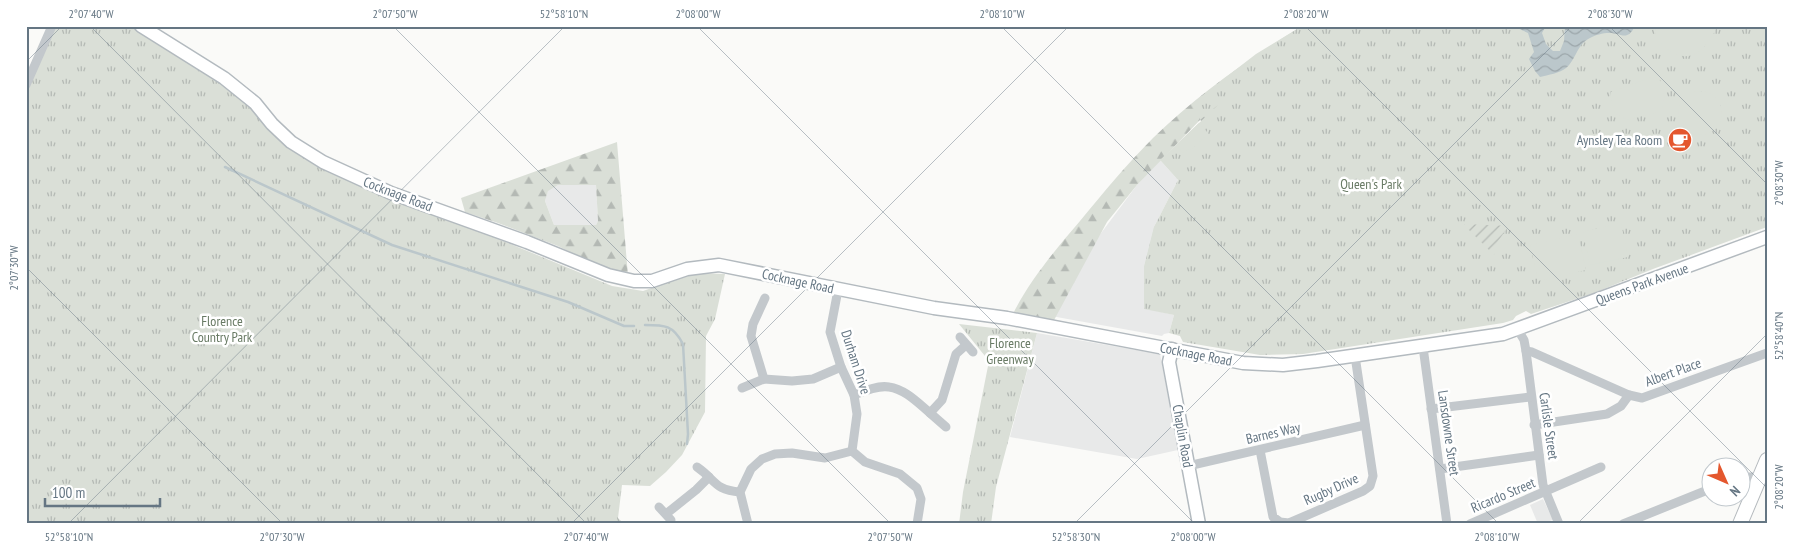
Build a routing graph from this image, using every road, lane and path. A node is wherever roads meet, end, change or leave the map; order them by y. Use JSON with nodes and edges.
{"nodes":[{"id":1,"x":52,"y":26,"type":"edge"},
{"id":2,"x":141,"y":26,"type":"edge"},
{"id":3,"x":26,"y":85,"type":"edge"},
{"id":4,"x":1767,"y":237,"type":"edge"},
{"id":5,"x":838,"y":290,"type":"junction"},
{"id":6,"x":771,"y":309,"type":"dead end"},
{"id":7,"x":1518,"y":330,"type":"junction"},
{"id":8,"x":960,"y":337,"type":"dead end"},
{"id":9,"x":1423,"y":347,"type":"junction"},
{"id":10,"x":1172,"y":349,"type":"junction"},
{"id":11,"x":1526,"y":351,"type":"junction"},
{"id":12,"x":1767,"y":353,"type":"edge"},
{"id":13,"x":1355,"y":356,"type":"junction"},
{"id":14,"x":841,"y":367,"type":"junction"},
{"id":15,"x":764,"y":379,"type":"junction"},
{"id":16,"x":742,"y":388,"type":"dead end"},
{"id":17,"x":854,"y":395,"type":"junction"},
{"id":18,"x":1629,"y":395,"type":"junction"},
{"id":19,"x":1530,"y":397,"type":"junction"},
{"id":20,"x":1431,"y":409,"type":"junction"},
{"id":21,"x":930,"y":413,"type":"junction"},
{"id":22,"x":1365,"y":425,"type":"junction"},
{"id":23,"x":1534,"y":425,"type":"junction"},
{"id":24,"x":946,"y":427,"type":"dead end"},
{"id":25,"x":853,"y":448,"type":"junction"},
{"id":26,"x":1260,"y":450,"type":"junction"},
{"id":27,"x":1539,"y":455,"type":"junction"},
{"id":28,"x":1767,"y":460,"type":"edge"},
{"id":29,"x":1188,"y":466,"type":"junction"},
{"id":30,"x":697,"y":467,"type":"dead end"},
{"id":31,"x":1601,"y":467,"type":"dead end"},
{"id":32,"x":1440,"y":469,"type":"junction"},
{"id":33,"x":709,"y":477,"type":"junction"},
{"id":34,"x":1750,"y":477,"type":"edge"},
{"id":35,"x":1759,"y":477,"type":"junction"},
{"id":36,"x":740,"y":492,"type":"junction"},
{"id":37,"x":1545,"y":492,"type":"junction"},
{"id":38,"x":1700,"y":493,"type":"edge"},
{"id":39,"x":666,"y":514,"type":"dead end"},
{"id":40,"x":748,"y":524,"type":"edge"},
{"id":41,"x":917,"y":524,"type":"edge"},
{"id":42,"x":1199,"y":524,"type":"edge"},
{"id":43,"x":1447,"y":524,"type":"edge"},
{"id":44,"x":1470,"y":524,"type":"edge"},
{"id":45,"x":1559,"y":524,"type":"edge"},
{"id":46,"x":1622,"y":524,"type":"edge"},
{"id":47,"x":1740,"y":524,"type":"edge"}],
"edges":[{"from":1,"to":3,"type":"street"},
{"from":2,"to":5,"type":"street","name":"Cocknage Road"},
{"from":4,"to":7,"type":"street","name":"Queens Park Avenue"},
{"from":5,"to":10,"type":"street","name":"Cocknage Road"},
{"from":5,"to":14,"type":"street","name":"Durham Drive"},
{"from":6,"to":15,"type":"street"},
{"from":7,"to":9,"type":"street","name":"Cocknage Road"},
{"from":7,"to":11,"type":"street","name":"Carlisle Street"},
{"from":8,"to":21,"type":"street"},
{"from":9,"to":13,"type":"street","name":"Cocknage Road"},
{"from":9,"to":20,"type":"street","name":"Lansdowne Street"},
{"from":10,"to":13,"type":"street","name":"Cocknage Road"},
{"from":10,"to":29,"type":"street","name":"Chaplin Road"},
{"from":11,"to":18,"type":"street"},
{"from":11,"to":19,"type":"street","name":"Carlisle Street"},
{"from":12,"to":18,"type":"street","name":"Albert Place"},
{"from":13,"to":22,"type":"street","name":"Rugby Drive"},
{"from":14,"to":15,"type":"street"},
{"from":14,"to":17,"type":"street","name":"Durham Drive"},
{"from":15,"to":16,"type":"street"},
{"from":17,"to":21,"type":"street"},
{"from":17,"to":25,"type":"street","name":"Durham Drive"},
{"from":18,"to":23,"type":"street","name":"Albert Place"},
{"from":19,"to":20,"type":"street"},
{"from":19,"to":23,"type":"street","name":"Carlisle Street"},
{"from":20,"to":32,"type":"street","name":"Lansdowne Street"},
{"from":21,"to":24,"type":"street"},
{"from":22,"to":26,"type":"street","name":"Barnes Way"},
{"from":22,"to":26,"type":"street","name":"Rugby Drive"},
{"from":23,"to":27,"type":"street","name":"Carlisle Street"},
{"from":25,"to":36,"type":"street"},
{"from":25,"to":41,"type":"street"},
{"from":26,"to":29,"type":"street","name":"Barnes Way"},
{"from":27,"to":32,"type":"street"},
{"from":27,"to":37,"type":"street","name":"Carlisle Street"},
{"from":28,"to":35,"type":"main road"},
{"from":29,"to":42,"type":"street","name":"Chaplin Road"},
{"from":30,"to":33,"type":"street"},
{"from":31,"to":37,"type":"street","name":"Ricardo Street"},
{"from":32,"to":43,"type":"street","name":"Lansdowne Street"},
{"from":33,"to":36,"type":"street"},
{"from":33,"to":39,"type":"street"},
{"from":34,"to":35,"type":"street"},
{"from":35,"to":47,"type":"main road"},
{"from":36,"to":40,"type":"street"},
{"from":37,"to":44,"type":"street","name":"Ricardo Street"},
{"from":37,"to":45,"type":"street","name":"Carlisle Street"},
{"from":38,"to":46,"type":"street"}]}
